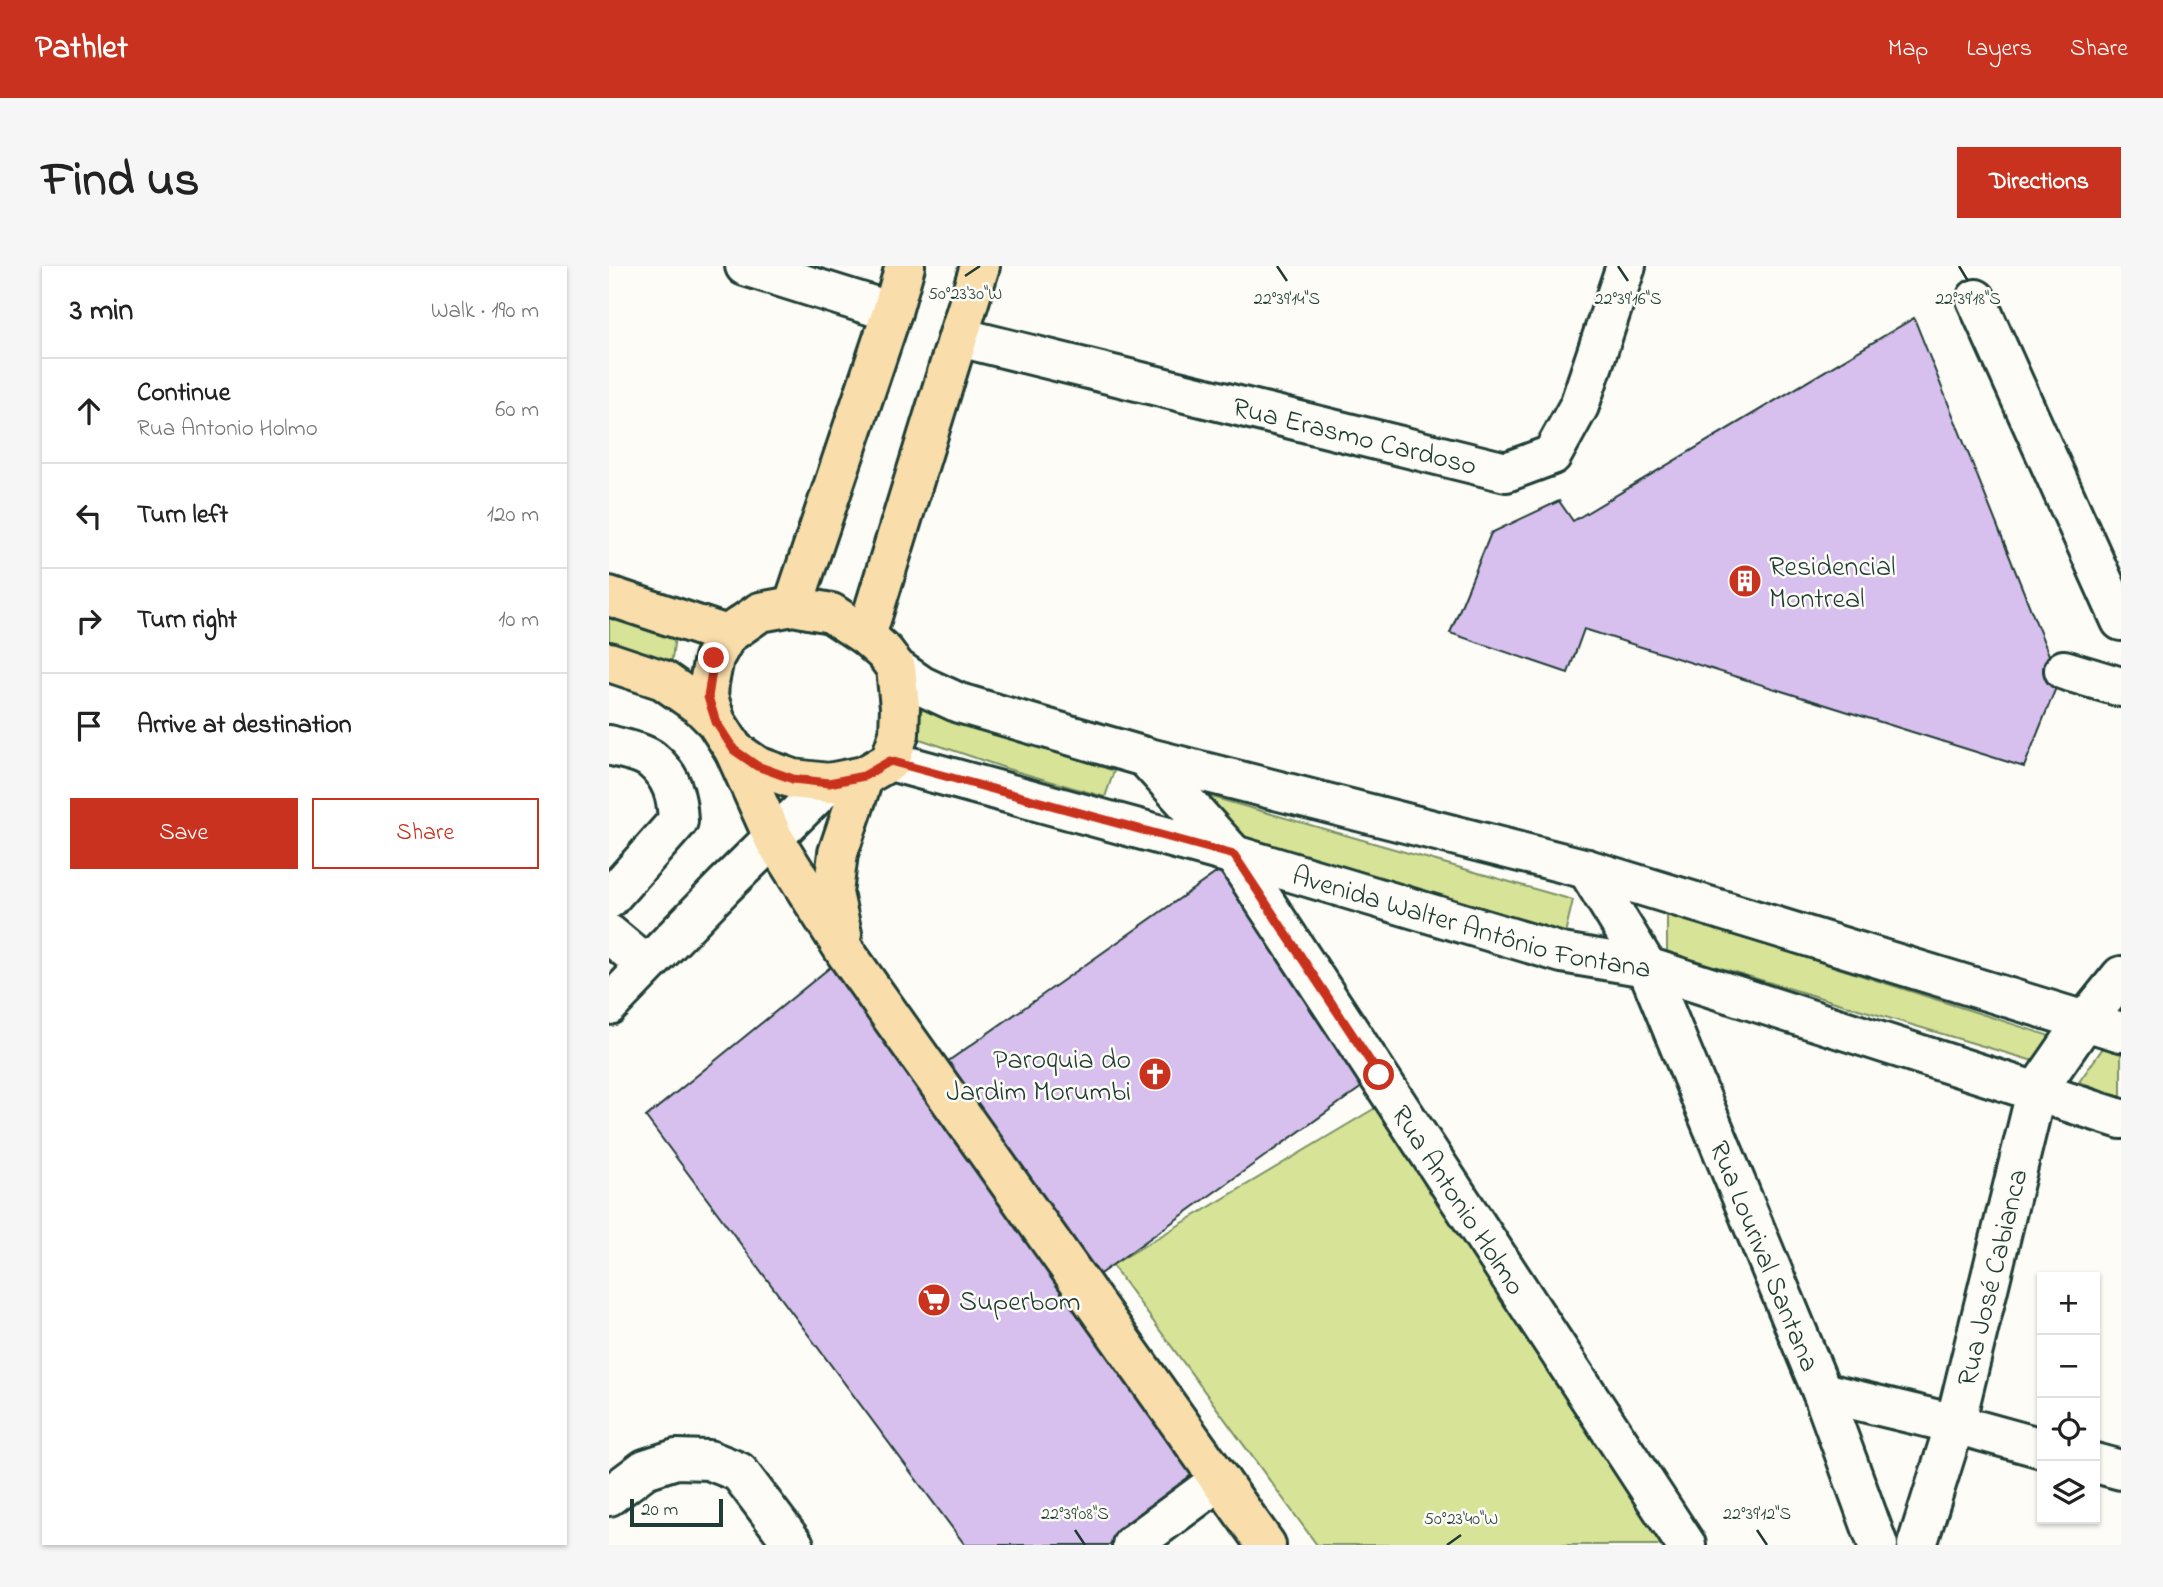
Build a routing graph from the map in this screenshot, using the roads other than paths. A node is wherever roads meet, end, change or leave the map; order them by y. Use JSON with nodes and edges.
{"nodes":[{"id":1,"x":745,"y":266,"type":"edge"},
{"id":2,"x":905,"y":266,"type":"edge"},
{"id":3,"x":980,"y":266,"type":"edge"},
{"id":4,"x":1626,"y":266,"type":"edge"},
{"id":5,"x":1976,"y":299,"type":"dead end"},
{"id":6,"x":892,"y":312,"type":"junction"},
{"id":7,"x":958,"y":337,"type":"junction"},
{"id":8,"x":609,"y":596,"type":"edge"},
{"id":9,"x":793,"y":606,"type":"junction"},
{"id":10,"x":2121,"y":621,"type":"edge"},
{"id":11,"x":727,"y":635,"type":"junction"},
{"id":12,"x":866,"y":636,"type":"junction"},
{"id":13,"x":609,"y":662,"type":"edge"},
{"id":14,"x":896,"y":668,"type":"junction"},
{"id":15,"x":2064,"y":670,"type":"dead end"},
{"id":16,"x":2121,"y":687,"type":"edge"},
{"id":17,"x":725,"y":736,"type":"junction"},
{"id":18,"x":614,"y":753,"type":"edge"},
{"id":19,"x":1145,"y":757,"type":"junction"},
{"id":20,"x":861,"y":773,"type":"junction"},
{"id":21,"x":773,"y":839,"type":"junction"},
{"id":22,"x":1234,"y":855,"type":"junction"},
{"id":23,"x":1587,"y":869,"type":"junction"},
{"id":24,"x":609,"y":899,"type":"edge"},
{"id":25,"x":609,"y":934,"type":"edge"},
{"id":26,"x":846,"y":954,"type":"junction"},
{"id":27,"x":646,"y":965,"type":"junction"},
{"id":28,"x":1647,"y":967,"type":"junction"},
{"id":29,"x":2121,"y":976,"type":"edge"},
{"id":30,"x":609,"y":1006,"type":"edge"},
{"id":31,"x":2085,"y":1021,"type":"junction"},
{"id":32,"x":2121,"y":1032,"type":"edge"},
{"id":33,"x":2036,"y":1092,"type":"junction"},
{"id":34,"x":2121,"y":1119,"type":"edge"},
{"id":35,"x":1822,"y":1392,"type":"junction"},
{"id":36,"x":1955,"y":1424,"type":"junction"},
{"id":37,"x":2037,"y":1447,"type":"edge"},
{"id":38,"x":2100,"y":1464,"type":"edge"},
{"id":39,"x":2121,"y":1470,"type":"edge"},
{"id":40,"x":1220,"y":1480,"type":"junction"},
{"id":41,"x":609,"y":1496,"type":"edge"},
{"id":42,"x":794,"y":1545,"type":"edge"},
{"id":43,"x":1132,"y":1545,"type":"edge"},
{"id":44,"x":1266,"y":1545,"type":"edge"},
{"id":45,"x":1686,"y":1545,"type":"edge"},
{"id":46,"x":1878,"y":1545,"type":"edge"},
{"id":47,"x":1917,"y":1545,"type":"edge"}],
"edges":[{"from":1,"to":6,"type":"street"},
{"from":2,"to":6,"type":"main road"},
{"from":3,"to":7,"type":"main road"},
{"from":4,"to":7,"type":"street","name":"Rua Erasmo Cardoso"},
{"from":5,"to":10,"type":"street"},
{"from":6,"to":9,"type":"main road"},
{"from":7,"to":12,"type":"main road"},
{"from":8,"to":11,"type":"main road"},
{"from":9,"to":11,"type":"main road"},
{"from":9,"to":12,"type":"main road"},
{"from":11,"to":17,"type":"main road"},
{"from":12,"to":14,"type":"main road"},
{"from":13,"to":17,"type":"main road","name":"Avenida Walter Antônio Fontana"},
{"from":14,"to":19,"type":"street"},
{"from":14,"to":20,"type":"main road"},
{"from":15,"to":16,"type":"street"},
{"from":17,"to":20,"type":"main road","name":"Avenida Walter Antônio Fontana"},
{"from":17,"to":21,"type":"main road"},
{"from":18,"to":24,"type":"street"},
{"from":19,"to":22,"type":"street","name":"Rua Antonio Holmo"},
{"from":19,"to":23,"type":"street"},
{"from":20,"to":21,"type":"street"},
{"from":20,"to":22,"type":"street","name":"Avenida Walter Antônio Fontana"},
{"from":20,"to":26,"type":"main road"},
{"from":21,"to":26,"type":"main road"},
{"from":21,"to":27,"type":"street"},
{"from":22,"to":28,"type":"street","name":"Avenida Walter Antônio Fontana"},
{"from":22,"to":45,"type":"street","name":"Rua Antonio Holmo"},
{"from":23,"to":28,"type":"street","name":"Rua Lourival Santana"},
{"from":23,"to":31,"type":"street"},
{"from":25,"to":27,"type":"street"},
{"from":26,"to":40,"type":"main road"},
{"from":27,"to":30,"type":"street"},
{"from":28,"to":33,"type":"street","name":"Avenida Walter Antônio Fontana"},
{"from":28,"to":35,"type":"street","name":"Rua Lourival Santana"},
{"from":29,"to":31,"type":"street","name":"Rua José Cabianca"},
{"from":31,"to":32,"type":"street"},
{"from":31,"to":33,"type":"street","name":"Rua José Cabianca"},
{"from":33,"to":34,"type":"street","name":"Avenida Walter Antônio Fontana"},
{"from":33,"to":36,"type":"street","name":"Rua José Cabianca"},
{"from":35,"to":36,"type":"street"},
{"from":35,"to":46,"type":"street","name":"Rua Lourival Santana"},
{"from":36,"to":37,"type":"street"},
{"from":36,"to":47,"type":"street","name":"Rua José Cabianca"},
{"from":38,"to":39,"type":"street"},
{"from":40,"to":43,"type":"street"},
{"from":40,"to":44,"type":"main road"},
{"from":41,"to":42,"type":"street"}]}
